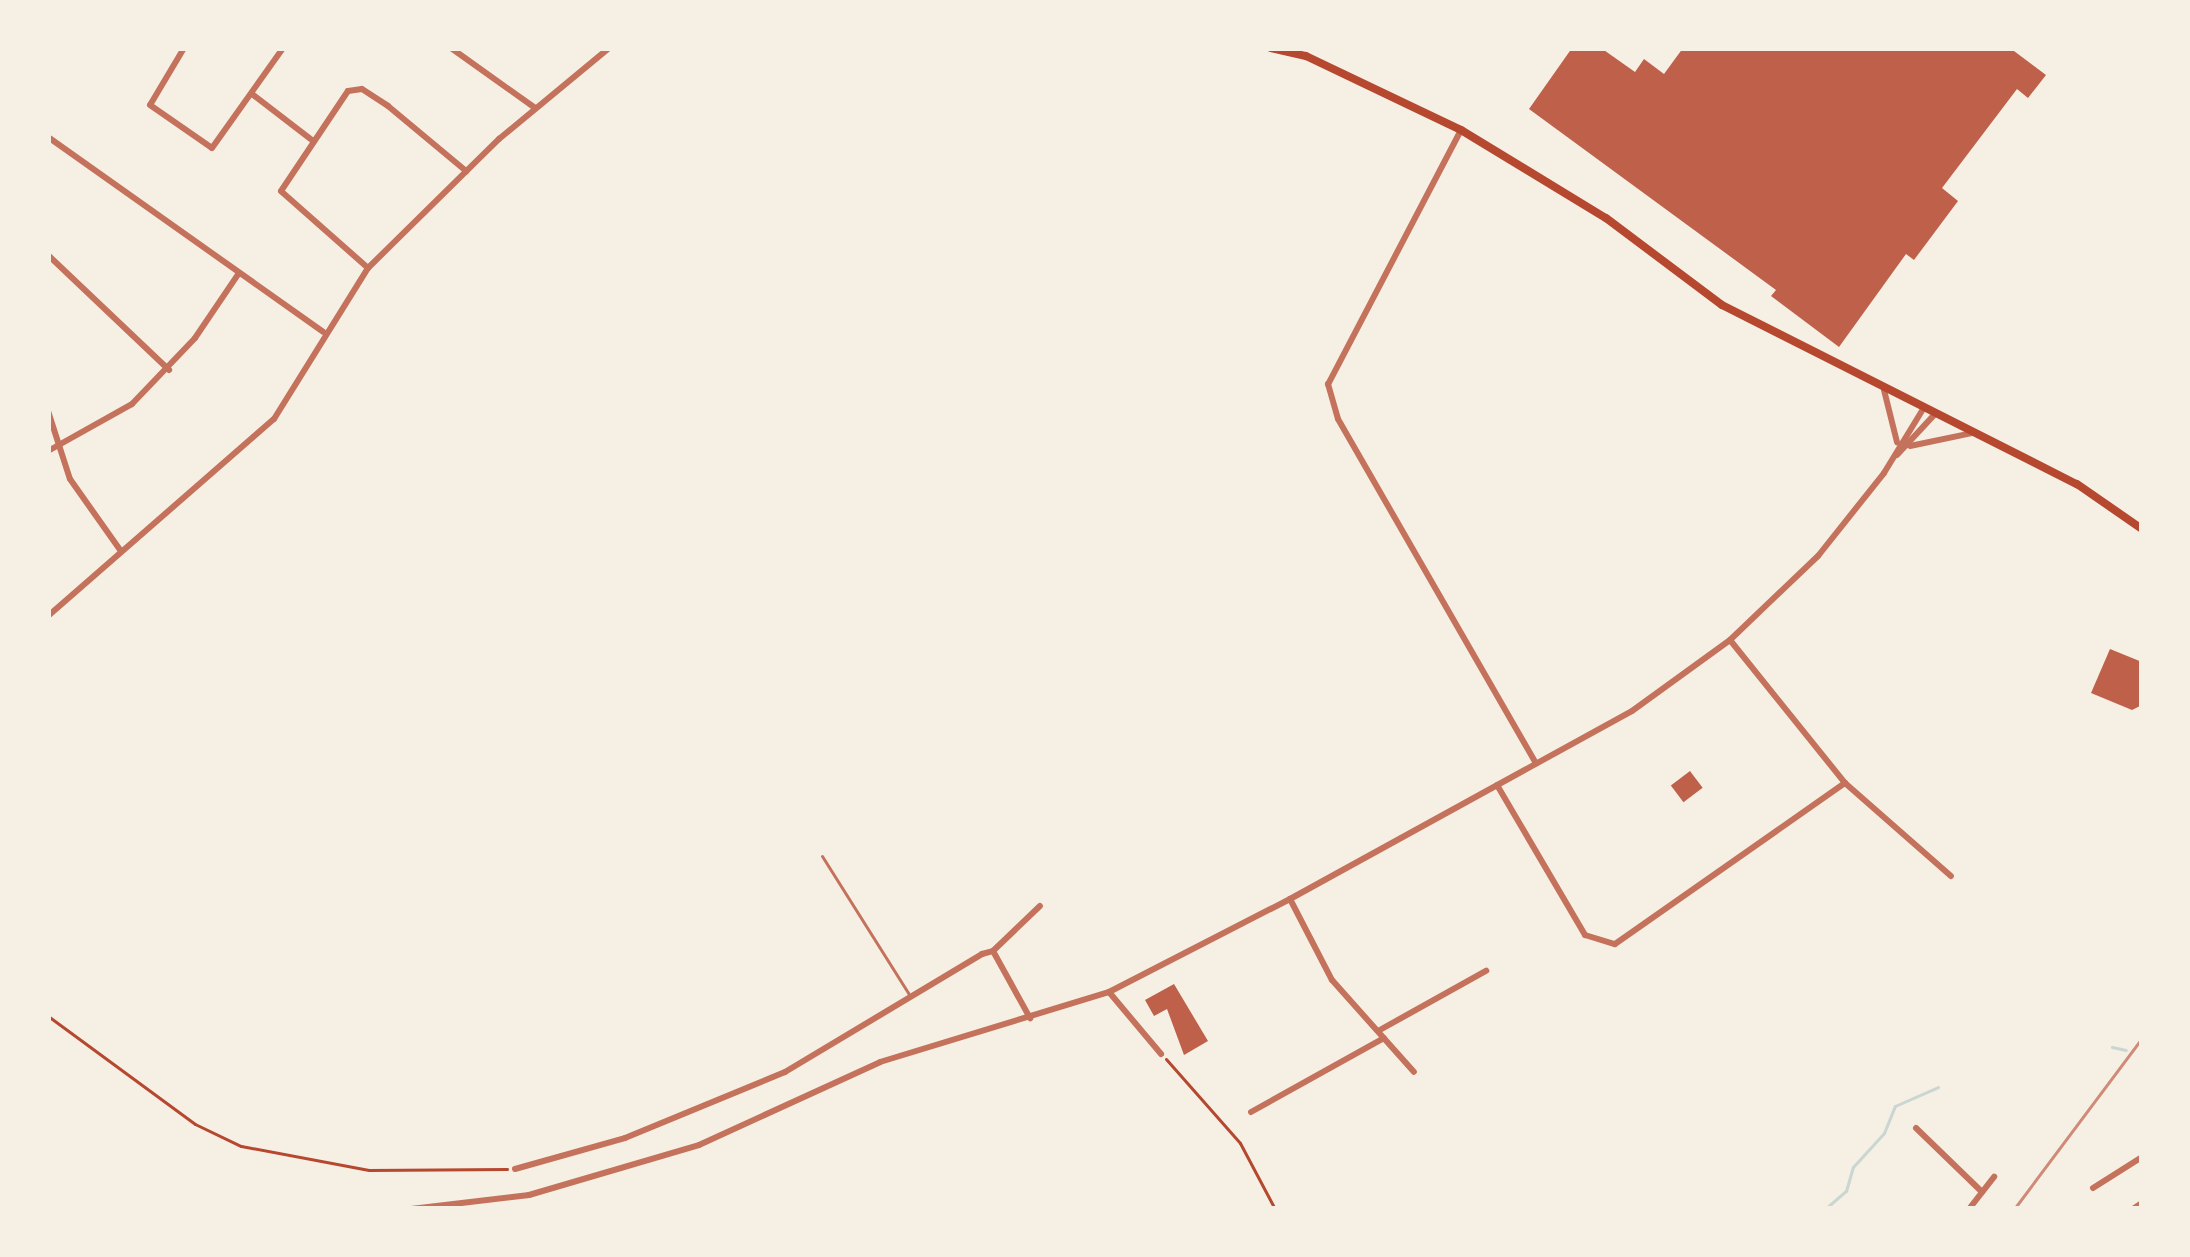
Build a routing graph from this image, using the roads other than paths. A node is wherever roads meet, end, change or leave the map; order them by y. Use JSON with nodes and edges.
{"nodes":[{"id":1,"x":65,"y":48,"type":"edge"},
{"id":2,"x":92,"y":48,"type":"edge"},
{"id":3,"x":184,"y":48,"type":"edge"},
{"id":4,"x":283,"y":48,"type":"edge"},
{"id":5,"x":452,"y":48,"type":"edge"},
{"id":6,"x":609,"y":48,"type":"edge"},
{"id":7,"x":1271,"y":48,"type":"edge"},
{"id":8,"x":251,"y":94,"type":"junction"},
{"id":9,"x":535,"y":108,"type":"junction"},
{"id":10,"x":1461,"y":130,"type":"junction"},
{"id":11,"x":48,"y":137,"type":"edge"},
{"id":12,"x":313,"y":141,"type":"junction"},
{"id":13,"x":466,"y":172,"type":"junction"},
{"id":14,"x":48,"y":255,"type":"edge"},
{"id":15,"x":368,"y":268,"type":"junction"},
{"id":16,"x":240,"y":272,"type":"junction"},
{"id":17,"x":322,"y":332,"type":"junction"},
{"id":18,"x":169,"y":370,"type":"junction"},
{"id":19,"x":1883,"y":390,"type":"junction"},
{"id":20,"x":1923,"y":409,"type":"junction"},
{"id":21,"x":48,"y":411,"type":"edge"},
{"id":22,"x":1934,"y":415,"type":"junction"},
{"id":23,"x":1972,"y":433,"type":"junction"},
{"id":24,"x":1898,"y":446,"type":"junction"},
{"id":25,"x":1910,"y":446,"type":"junction"},
{"id":26,"x":60,"y":447,"type":"junction"},
{"id":27,"x":48,"y":452,"type":"edge"},
{"id":28,"x":1894,"y":458,"type":"junction"},
{"id":29,"x":2142,"y":529,"type":"edge"},
{"id":30,"x":120,"y":550,"type":"junction"},
{"id":31,"x":48,"y":616,"type":"edge"},
{"id":32,"x":1730,"y":640,"type":"junction"},
{"id":33,"x":1536,"y":764,"type":"junction"},
{"id":34,"x":1845,"y":783,"type":"junction"},
{"id":35,"x":1497,"y":785,"type":"junction"},
{"id":36,"x":822,"y":856,"type":"dead end"},
{"id":37,"x":1951,"y":876,"type":"dead end"},
{"id":38,"x":1290,"y":899,"type":"junction"},
{"id":39,"x":1040,"y":906,"type":"dead end"},
{"id":40,"x":993,"y":951,"type":"junction"},
{"id":41,"x":1486,"y":970,"type":"dead end"},
{"id":42,"x":1109,"y":992,"type":"junction"},
{"id":43,"x":909,"y":994,"type":"junction"},
{"id":44,"x":1030,"y":1018,"type":"junction"},
{"id":45,"x":1381,"y":1034,"type":"junction"},
{"id":46,"x":1161,"y":1054,"type":"road end"},
{"id":47,"x":1414,"y":1072,"type":"dead end"},
{"id":48,"x":1251,"y":1112,"type":"dead end"},
{"id":49,"x":1916,"y":1128,"type":"dead end"},
{"id":50,"x":1931,"y":1142,"type":"junction"},
{"id":51,"x":1920,"y":1153,"type":"dead end"},
{"id":52,"x":2142,"y":1157,"type":"edge"},
{"id":53,"x":514,"y":1169,"type":"road end"},
{"id":54,"x":1994,"y":1177,"type":"dead end"},
{"id":55,"x":2092,"y":1188,"type":"dead end"},
{"id":56,"x":1982,"y":1192,"type":"junction"},
{"id":57,"x":2142,"y":1203,"type":"edge"},
{"id":58,"x":411,"y":1209,"type":"edge"},
{"id":59,"x":1969,"y":1209,"type":"edge"},
{"id":60,"x":2133,"y":1209,"type":"edge"}],
"edges":[{"from":1,"to":2,"type":"street"},
{"from":3,"to":8,"type":"street"},
{"from":4,"to":8,"type":"street"},
{"from":5,"to":9,"type":"street"},
{"from":6,"to":9,"type":"street"},
{"from":7,"to":10,"type":"main road"},
{"from":8,"to":12,"type":"street"},
{"from":9,"to":13,"type":"street"},
{"from":10,"to":19,"type":"main road"},
{"from":10,"to":33,"type":"street"},
{"from":11,"to":16,"type":"street"},
{"from":12,"to":13,"type":"street"},
{"from":12,"to":15,"type":"street"},
{"from":13,"to":15,"type":"street"},
{"from":14,"to":18,"type":"street"},
{"from":15,"to":17,"type":"street"},
{"from":16,"to":17,"type":"street"},
{"from":16,"to":18,"type":"street"},
{"from":17,"to":30,"type":"street"},
{"from":18,"to":26,"type":"street"},
{"from":19,"to":20,"type":"main road"},
{"from":19,"to":24,"type":"street"},
{"from":20,"to":22,"type":"main road"},
{"from":20,"to":24,"type":"street"},
{"from":21,"to":26,"type":"street"},
{"from":22,"to":23,"type":"main road"},
{"from":22,"to":25,"type":"street"},
{"from":23,"to":25,"type":"street"},
{"from":23,"to":29,"type":"main road"},
{"from":24,"to":28,"type":"street"},
{"from":25,"to":28,"type":"street"},
{"from":26,"to":27,"type":"street"},
{"from":26,"to":30,"type":"street"},
{"from":28,"to":32,"type":"street"},
{"from":30,"to":31,"type":"street"},
{"from":32,"to":33,"type":"street"},
{"from":32,"to":34,"type":"street"},
{"from":33,"to":35,"type":"street"},
{"from":34,"to":35,"type":"street"},
{"from":34,"to":37,"type":"street"},
{"from":35,"to":38,"type":"street"},
{"from":36,"to":43,"type":"lane"},
{"from":38,"to":42,"type":"street"},
{"from":38,"to":45,"type":"street"},
{"from":39,"to":40,"type":"street"},
{"from":40,"to":43,"type":"street"},
{"from":40,"to":44,"type":"street"},
{"from":41,"to":45,"type":"street"},
{"from":42,"to":44,"type":"street"},
{"from":42,"to":46,"type":"street"},
{"from":43,"to":53,"type":"street"},
{"from":44,"to":58,"type":"street"},
{"from":45,"to":47,"type":"street"},
{"from":45,"to":48,"type":"street"},
{"from":49,"to":50,"type":"street"},
{"from":50,"to":51,"type":"street"},
{"from":50,"to":56,"type":"street"},
{"from":52,"to":55,"type":"street"},
{"from":54,"to":56,"type":"street"},
{"from":56,"to":59,"type":"street"},
{"from":57,"to":60,"type":"street"}]}
